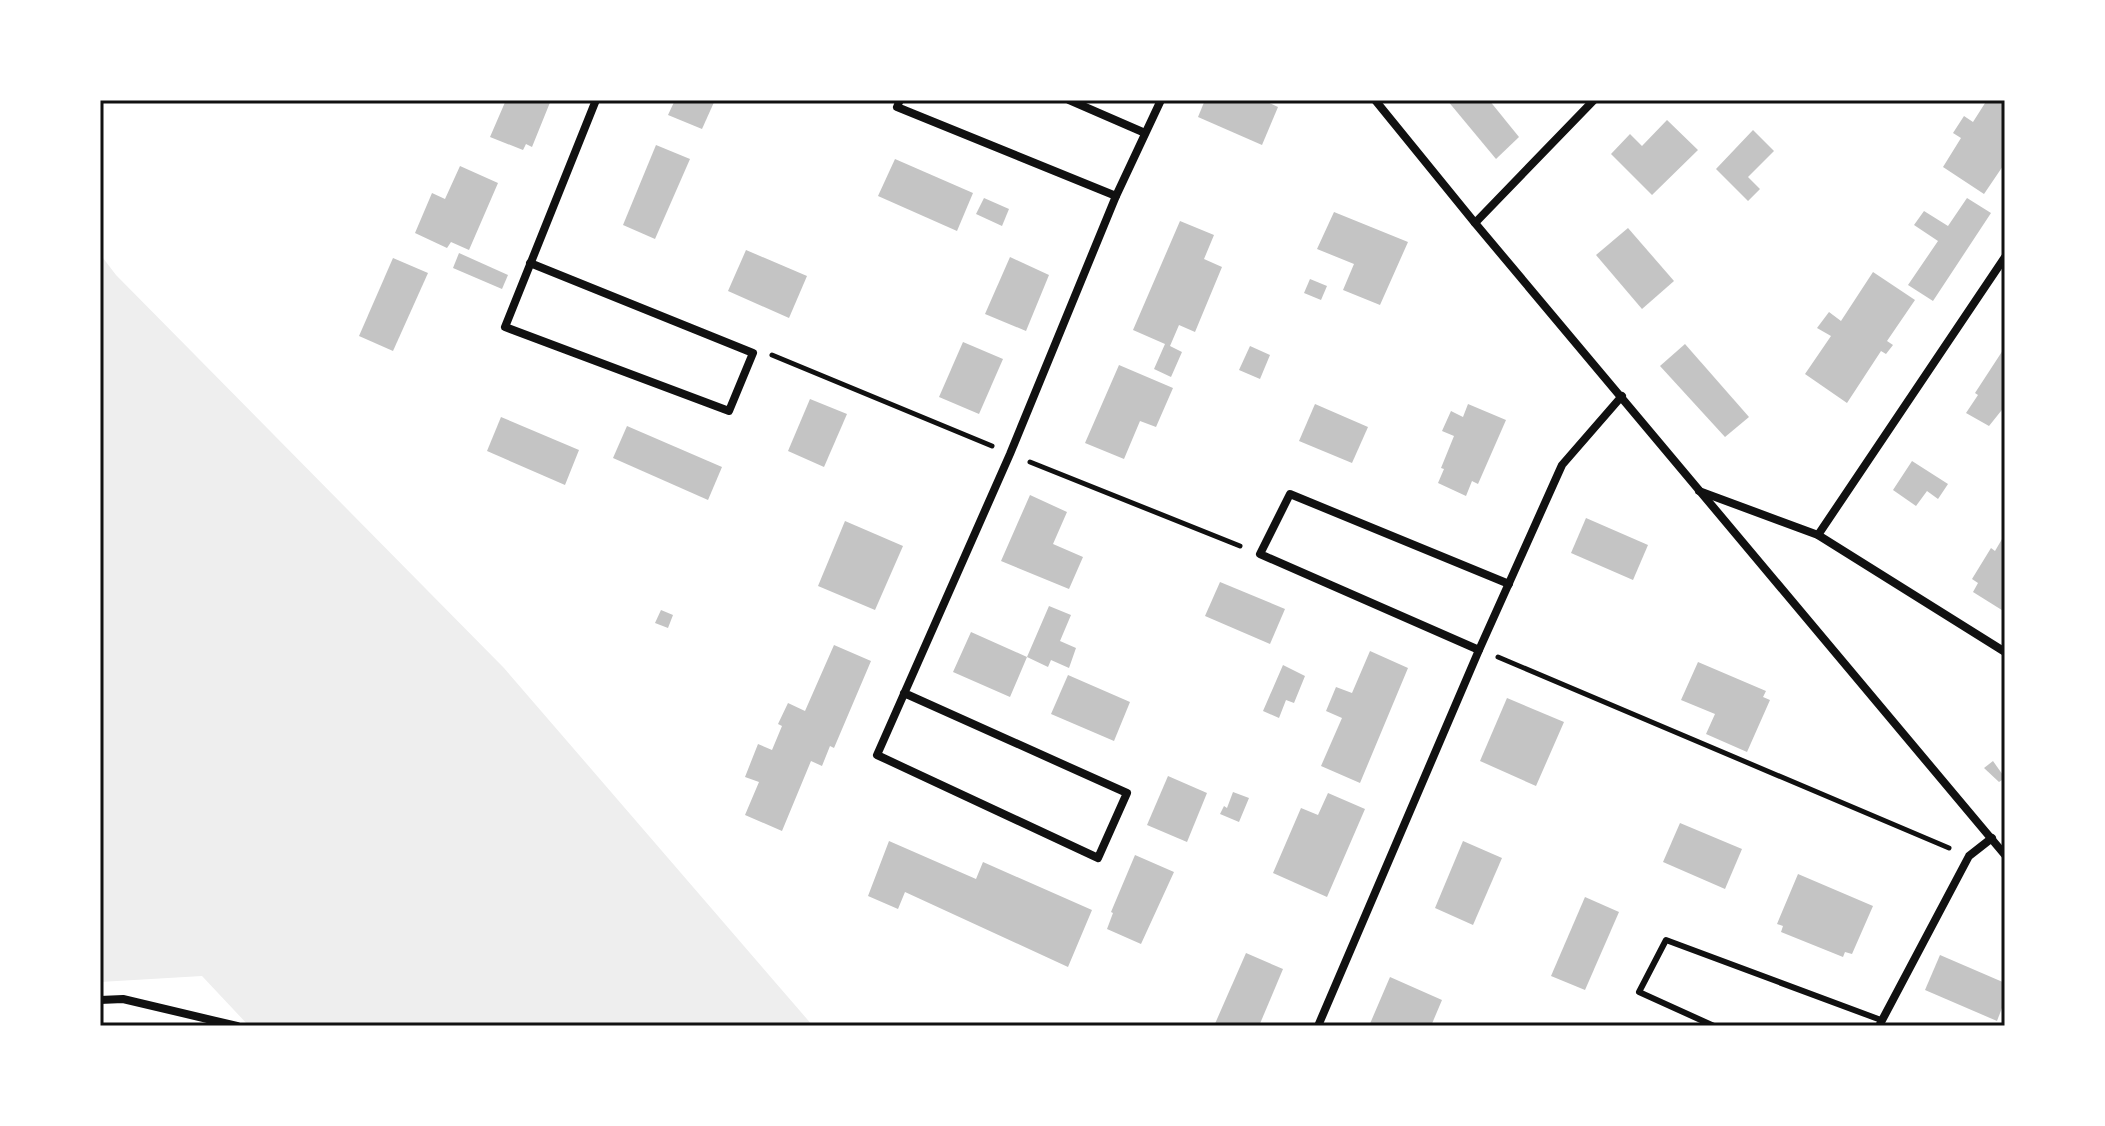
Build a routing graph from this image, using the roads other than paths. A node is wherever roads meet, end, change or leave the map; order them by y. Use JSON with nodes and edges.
{"nodes":[{"id":1,"x":596,"y":100,"type":"edge"},
{"id":2,"x":900,"y":100,"type":"edge"},
{"id":3,"x":1069,"y":100,"type":"edge"},
{"id":4,"x":1161,"y":100,"type":"edge"},
{"id":5,"x":1375,"y":100,"type":"edge"},
{"id":6,"x":1594,"y":100,"type":"edge"},
{"id":7,"x":1145,"y":133,"type":"junction"},
{"id":8,"x":1116,"y":196,"type":"junction"},
{"id":9,"x":1475,"y":223,"type":"junction"},
{"id":10,"x":2005,"y":257,"type":"edge"},
{"id":11,"x":530,"y":263,"type":"junction"},
{"id":12,"x":1622,"y":396,"type":"junction"},
{"id":13,"x":1698,"y":490,"type":"junction"},
{"id":14,"x":1818,"y":535,"type":"junction"},
{"id":15,"x":1509,"y":584,"type":"junction"},
{"id":16,"x":1479,"y":650,"type":"junction"},
{"id":17,"x":2005,"y":652,"type":"edge"},
{"id":18,"x":904,"y":693,"type":"junction"},
{"id":19,"x":1992,"y":838,"type":"junction"},
{"id":20,"x":2005,"y":855,"type":"edge"},
{"id":21,"x":100,"y":1000,"type":"edge"},
{"id":22,"x":1880,"y":1023,"type":"edge"},
{"id":23,"x":237,"y":1026,"type":"edge"},
{"id":24,"x":1318,"y":1026,"type":"edge"},
{"id":25,"x":1714,"y":1026,"type":"edge"}],
"edges":[{"from":1,"to":11,"type":"street"},
{"from":2,"to":8,"type":"street"},
{"from":3,"to":7,"type":"street"},
{"from":4,"to":7,"type":"street"},
{"from":5,"to":9,"type":"street"},
{"from":6,"to":9,"type":"street"},
{"from":7,"to":8,"type":"street"},
{"from":8,"to":18,"type":"street"},
{"from":9,"to":12,"type":"street"},
{"from":10,"to":14,"type":"street"},
{"from":11,"to":11,"type":"street"},
{"from":12,"to":13,"type":"street"},
{"from":12,"to":15,"type":"street"},
{"from":13,"to":14,"type":"street"},
{"from":13,"to":19,"type":"street"},
{"from":14,"to":17,"type":"street"},
{"from":15,"to":16,"type":"street"},
{"from":15,"to":16,"type":"street"},
{"from":16,"to":24,"type":"street"},
{"from":18,"to":18,"type":"street"},
{"from":19,"to":20,"type":"street"},
{"from":19,"to":22,"type":"street"},
{"from":21,"to":23,"type":"street"},
{"from":22,"to":25,"type":"lane"}]}
